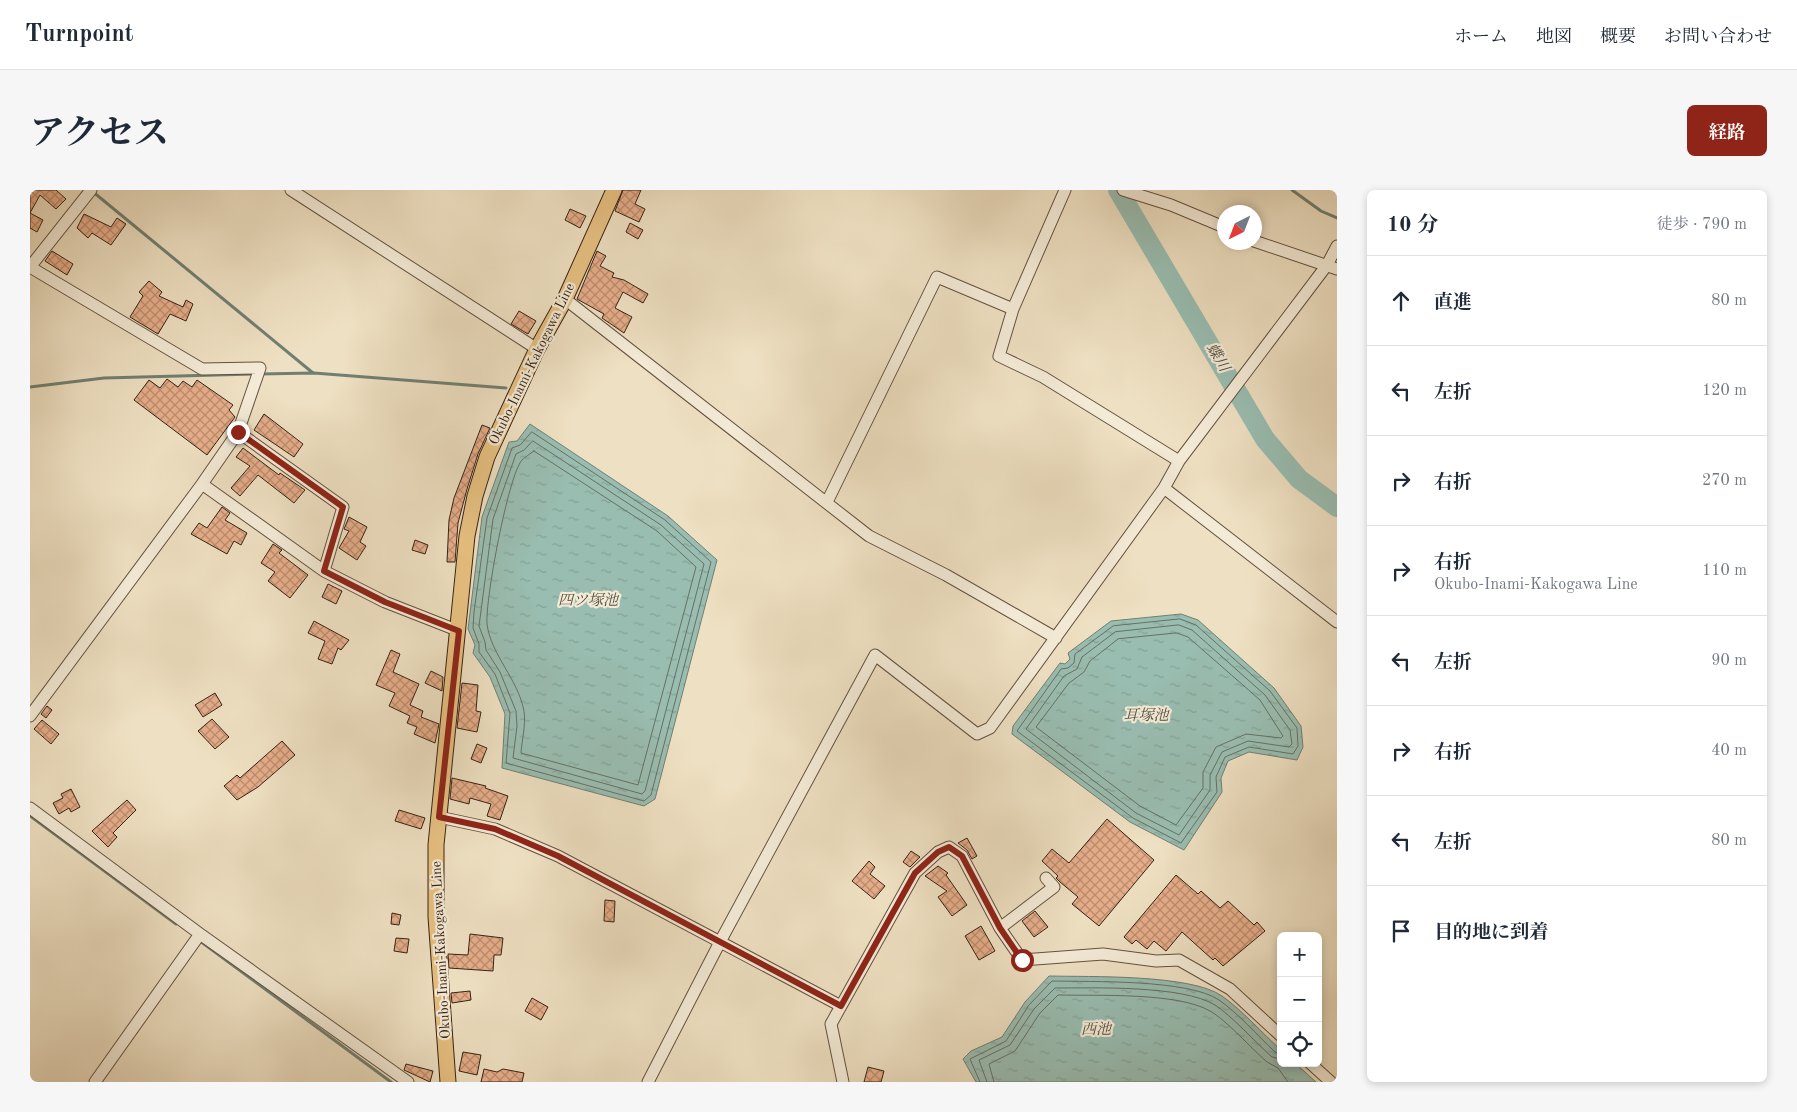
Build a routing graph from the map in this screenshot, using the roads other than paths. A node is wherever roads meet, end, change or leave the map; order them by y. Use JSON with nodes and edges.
{"nodes":[{"id":1,"x":91,"y":190,"type":"edge"},
{"id":2,"x":291,"y":190,"type":"edge"},
{"id":3,"x":614,"y":190,"type":"edge"},
{"id":4,"x":1065,"y":190,"type":"edge"},
{"id":5,"x":1123,"y":190,"type":"edge"},
{"id":6,"x":1217,"y":224,"type":"edge"},
{"id":7,"x":1262,"y":244,"type":"edge"},
{"id":8,"x":1337,"y":246,"type":"edge"},
{"id":9,"x":1332,"y":267,"type":"edge"},
{"id":10,"x":565,"y":299,"type":"junction"},
{"id":11,"x":1013,"y":309,"type":"junction"},
{"id":12,"x":537,"y":349,"type":"junction"},
{"id":13,"x":238,"y":432,"type":"junction"},
{"id":14,"x":1179,"y":461,"type":"junction"},
{"id":15,"x":202,"y":484,"type":"junction"},
{"id":16,"x":1164,"y":488,"type":"junction"},
{"id":17,"x":827,"y":502,"type":"junction"},
{"id":18,"x":324,"y":571,"type":"junction"},
{"id":19,"x":1337,"y":622,"type":"edge"},
{"id":20,"x":459,"y":631,"type":"junction"},
{"id":21,"x":1056,"y":638,"type":"junction"},
{"id":22,"x":30,"y":716,"type":"edge"},
{"id":23,"x":30,"y":808,"type":"edge"},
{"id":24,"x":439,"y":817,"type":"junction"},
{"id":25,"x":1046,"y":878,"type":"dead end"},
{"id":26,"x":1000,"y":928,"type":"junction"},
{"id":27,"x":200,"y":934,"type":"junction"},
{"id":28,"x":721,"y":940,"type":"junction"},
{"id":29,"x":841,"y":1006,"type":"junction"},
{"id":30,"x":1277,"y":1032,"type":"edge"},
{"id":31,"x":1314,"y":1067,"type":"edge"},
{"id":32,"x":95,"y":1082,"type":"edge"},
{"id":33,"x":408,"y":1082,"type":"edge"},
{"id":34,"x":448,"y":1082,"type":"edge"},
{"id":35,"x":648,"y":1082,"type":"edge"},
{"id":36,"x":842,"y":1082,"type":"edge"},
{"id":37,"x":1331,"y":1082,"type":"edge"}],
"edges":[{"from":1,"to":13,"type":"street"},
{"from":2,"to":12,"type":"street"},
{"from":3,"to":10,"type":"main road","name":"Okubo-Inami-Kakogawa Line"},
{"from":4,"to":11,"type":"street"},
{"from":5,"to":6,"type":"street"},
{"from":7,"to":9,"type":"street"},
{"from":8,"to":9,"type":"street"},
{"from":9,"to":14,"type":"street"},
{"from":10,"to":12,"type":"main road","name":"Okubo-Inami-Kakogawa Line"},
{"from":10,"to":17,"type":"street"},
{"from":11,"to":14,"type":"street"},
{"from":11,"to":17,"type":"street"},
{"from":12,"to":20,"type":"main road","name":"Okubo-Inami-Kakogawa Line"},
{"from":13,"to":15,"type":"street"},
{"from":13,"to":18,"type":"street"},
{"from":14,"to":16,"type":"street"},
{"from":15,"to":18,"type":"street"},
{"from":15,"to":22,"type":"street"},
{"from":16,"to":19,"type":"street"},
{"from":16,"to":21,"type":"street"},
{"from":17,"to":21,"type":"street"},
{"from":18,"to":20,"type":"street"},
{"from":20,"to":24,"type":"main road","name":"Okubo-Inami-Kakogawa Line"},
{"from":21,"to":28,"type":"street"},
{"from":23,"to":27,"type":"street"},
{"from":24,"to":28,"type":"street"},
{"from":24,"to":34,"type":"main road","name":"Okubo-Inami-Kakogawa Line"},
{"from":25,"to":26,"type":"street"},
{"from":26,"to":29,"type":"street"},
{"from":26,"to":30,"type":"street"},
{"from":27,"to":32,"type":"street"},
{"from":27,"to":33,"type":"street"},
{"from":28,"to":29,"type":"street"},
{"from":28,"to":35,"type":"street"},
{"from":29,"to":36,"type":"street"},
{"from":31,"to":37,"type":"street"}]}
